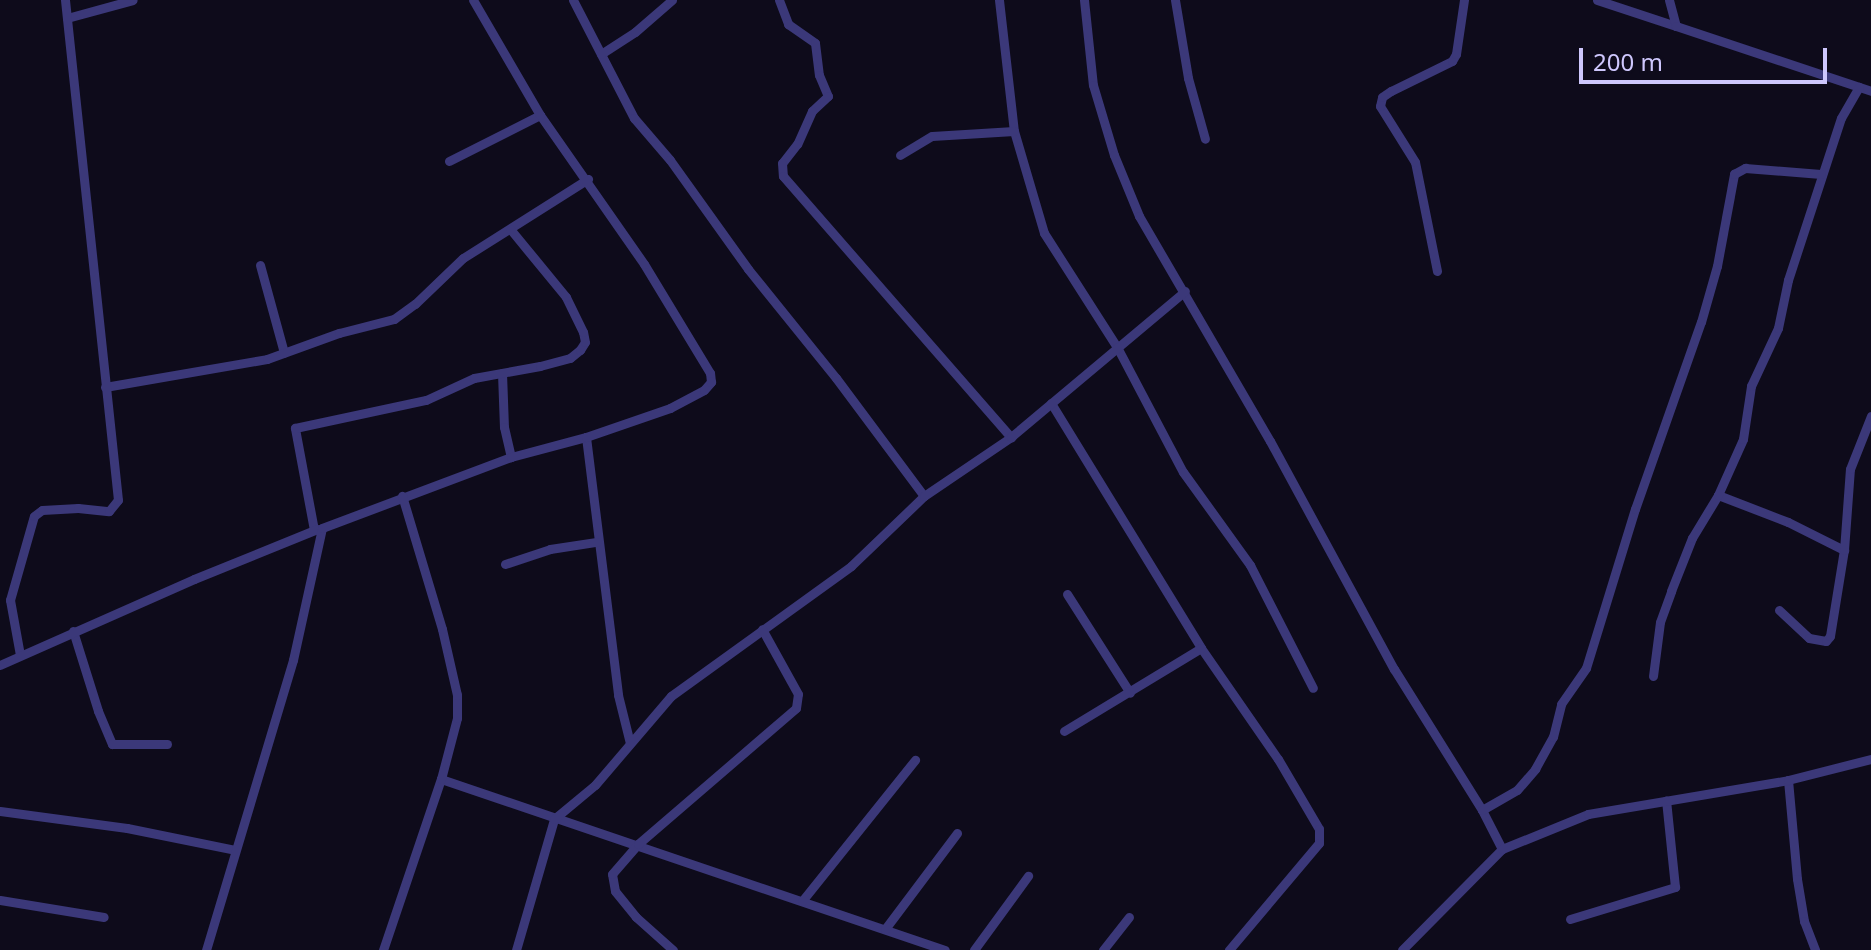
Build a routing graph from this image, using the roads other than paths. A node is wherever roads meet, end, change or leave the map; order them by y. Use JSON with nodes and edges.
{"nodes":[{"id":1,"x":65,"y":0,"type":"edge"},
{"id":2,"x":133,"y":0,"type":"edge"},
{"id":3,"x":473,"y":0,"type":"edge"},
{"id":4,"x":573,"y":0,"type":"edge"},
{"id":5,"x":672,"y":0,"type":"edge"},
{"id":6,"x":779,"y":0,"type":"edge"},
{"id":7,"x":999,"y":0,"type":"edge"},
{"id":8,"x":1084,"y":0,"type":"edge"},
{"id":9,"x":1175,"y":0,"type":"edge"},
{"id":10,"x":1464,"y":0,"type":"edge"},
{"id":11,"x":1597,"y":0,"type":"edge"},
{"id":12,"x":1669,"y":0,"type":"edge"},
{"id":13,"x":67,"y":18,"type":"junction"},
{"id":14,"x":1676,"y":26,"type":"junction"},
{"id":15,"x":601,"y":54,"type":"junction"},
{"id":16,"x":1859,"y":87,"type":"junction"},
{"id":17,"x":1871,"y":91,"type":"edge"},
{"id":18,"x":540,"y":115,"type":"junction"},
{"id":19,"x":1014,"y":131,"type":"junction"},
{"id":20,"x":1205,"y":139,"type":"dead end"},
{"id":21,"x":900,"y":155,"type":"dead end"},
{"id":22,"x":449,"y":161,"type":"dead end"},
{"id":23,"x":1821,"y":174,"type":"junction"},
{"id":24,"x":588,"y":179,"type":"junction"},
{"id":25,"x":511,"y":230,"type":"junction"},
{"id":26,"x":260,"y":265,"type":"dead end"},
{"id":27,"x":1437,"y":271,"type":"dead end"},
{"id":28,"x":1185,"y":291,"type":"junction"},
{"id":29,"x":1117,"y":347,"type":"junction"},
{"id":30,"x":284,"y":353,"type":"junction"},
{"id":31,"x":502,"y":373,"type":"junction"},
{"id":32,"x":105,"y":387,"type":"junction"},
{"id":33,"x":1051,"y":403,"type":"junction"},
{"id":34,"x":1871,"y":416,"type":"edge"},
{"id":35,"x":586,"y":437,"type":"junction"},
{"id":36,"x":1011,"y":437,"type":"junction"},
{"id":37,"x":511,"y":457,"type":"junction"},
{"id":38,"x":1718,"y":495,"type":"junction"},
{"id":39,"x":402,"y":496,"type":"junction"},
{"id":40,"x":924,"y":496,"type":"junction"},
{"id":41,"x":318,"y":529,"type":"junction"},
{"id":42,"x":596,"y":542,"type":"junction"},
{"id":43,"x":1844,"y":550,"type":"junction"},
{"id":44,"x":505,"y":564,"type":"dead end"},
{"id":45,"x":1067,"y":594,"type":"dead end"},
{"id":46,"x":5,"y":599,"type":"edge"},
{"id":47,"x":1779,"y":610,"type":"dead end"},
{"id":48,"x":762,"y":629,"type":"junction"},
{"id":49,"x":73,"y":631,"type":"junction"},
{"id":50,"x":1201,"y":648,"type":"junction"},
{"id":51,"x":20,"y":655,"type":"junction"},
{"id":52,"x":0,"y":665,"type":"edge"},
{"id":53,"x":1653,"y":676,"type":"dead end"},
{"id":54,"x":1313,"y":688,"type":"dead end"},
{"id":55,"x":1130,"y":693,"type":"junction"},
{"id":56,"x":1064,"y":731,"type":"dead end"},
{"id":57,"x":630,"y":743,"type":"junction"},
{"id":58,"x":167,"y":744,"type":"dead end"},
{"id":59,"x":1871,"y":759,"type":"edge"},
{"id":60,"x":915,"y":760,"type":"dead end"},
{"id":61,"x":441,"y":779,"type":"junction"},
{"id":62,"x":1788,"y":780,"type":"junction"},
{"id":63,"x":1666,"y":800,"type":"junction"},
{"id":64,"x":1482,"y":810,"type":"junction"},
{"id":65,"x":0,"y":811,"type":"edge"},
{"id":66,"x":554,"y":819,"type":"junction"},
{"id":67,"x":957,"y":833,"type":"dead end"},
{"id":68,"x":638,"y":844,"type":"junction"},
{"id":69,"x":1502,"y":849,"type":"junction"},
{"id":70,"x":235,"y":850,"type":"junction"},
{"id":71,"x":1028,"y":876,"type":"dead end"},
{"id":72,"x":0,"y":900,"type":"edge"},
{"id":73,"x":802,"y":901,"type":"junction"},
{"id":74,"x":104,"y":917,"type":"dead end"},
{"id":75,"x":1129,"y":917,"type":"dead end"},
{"id":76,"x":1570,"y":919,"type":"dead end"},
{"id":77,"x":885,"y":929,"type":"junction"},
{"id":78,"x":206,"y":950,"type":"edge"},
{"id":79,"x":383,"y":950,"type":"edge"},
{"id":80,"x":516,"y":950,"type":"edge"},
{"id":81,"x":673,"y":950,"type":"edge"},
{"id":82,"x":945,"y":950,"type":"edge"},
{"id":83,"x":974,"y":950,"type":"edge"},
{"id":84,"x":1103,"y":950,"type":"edge"},
{"id":85,"x":1229,"y":950,"type":"edge"},
{"id":86,"x":1402,"y":950,"type":"edge"},
{"id":87,"x":1815,"y":950,"type":"edge"}],
"edges":[{"from":1,"to":13,"type":"street"},
{"from":2,"to":13,"type":"street"},
{"from":3,"to":18,"type":"street"},
{"from":4,"to":15,"type":"street"},
{"from":5,"to":15,"type":"street"},
{"from":6,"to":36,"type":"street"},
{"from":7,"to":19,"type":"street"},
{"from":8,"to":28,"type":"street"},
{"from":9,"to":20,"type":"street"},
{"from":10,"to":27,"type":"street"},
{"from":11,"to":14,"type":"street"},
{"from":12,"to":14,"type":"street"},
{"from":13,"to":32,"type":"street"},
{"from":14,"to":16,"type":"street"},
{"from":15,"to":40,"type":"street"},
{"from":16,"to":17,"type":"street"},
{"from":16,"to":23,"type":"street"},
{"from":18,"to":22,"type":"street"},
{"from":18,"to":24,"type":"street"},
{"from":19,"to":21,"type":"street"},
{"from":19,"to":29,"type":"street"},
{"from":23,"to":38,"type":"street"},
{"from":23,"to":64,"type":"street"},
{"from":24,"to":25,"type":"street"},
{"from":24,"to":35,"type":"street"},
{"from":25,"to":30,"type":"street"},
{"from":25,"to":31,"type":"street"},
{"from":26,"to":30,"type":"street"},
{"from":28,"to":29,"type":"street"},
{"from":28,"to":64,"type":"street"},
{"from":29,"to":33,"type":"street"},
{"from":29,"to":54,"type":"street"},
{"from":30,"to":32,"type":"street"},
{"from":31,"to":37,"type":"street"},
{"from":31,"to":41,"type":"street"},
{"from":32,"to":46,"type":"street"},
{"from":33,"to":36,"type":"street"},
{"from":33,"to":50,"type":"street"},
{"from":34,"to":43,"type":"street"},
{"from":35,"to":37,"type":"street"},
{"from":35,"to":42,"type":"street"},
{"from":36,"to":40,"type":"street"},
{"from":37,"to":39,"type":"street"},
{"from":38,"to":43,"type":"street"},
{"from":38,"to":53,"type":"street"},
{"from":39,"to":41,"type":"street"},
{"from":39,"to":61,"type":"street"},
{"from":40,"to":48,"type":"street"},
{"from":41,"to":49,"type":"street"},
{"from":41,"to":70,"type":"street"},
{"from":42,"to":44,"type":"street"},
{"from":42,"to":57,"type":"street"},
{"from":43,"to":47,"type":"street"},
{"from":45,"to":55,"type":"street"},
{"from":46,"to":51,"type":"street"},
{"from":48,"to":57,"type":"street"},
{"from":48,"to":68,"type":"street"},
{"from":49,"to":51,"type":"street"},
{"from":49,"to":58,"type":"street"},
{"from":50,"to":55,"type":"street"},
{"from":50,"to":85,"type":"street"},
{"from":51,"to":52,"type":"street"},
{"from":55,"to":56,"type":"street"},
{"from":57,"to":66,"type":"street"},
{"from":59,"to":62,"type":"street"},
{"from":60,"to":73,"type":"street"},
{"from":61,"to":66,"type":"street"},
{"from":61,"to":79,"type":"street"},
{"from":62,"to":63,"type":"street"},
{"from":62,"to":87,"type":"street"},
{"from":63,"to":69,"type":"street"},
{"from":63,"to":76,"type":"street"},
{"from":64,"to":69,"type":"street"},
{"from":65,"to":70,"type":"street"},
{"from":66,"to":68,"type":"street"},
{"from":66,"to":80,"type":"street"},
{"from":67,"to":77,"type":"street"},
{"from":68,"to":73,"type":"street"},
{"from":68,"to":81,"type":"street"},
{"from":69,"to":86,"type":"street"},
{"from":70,"to":78,"type":"street"},
{"from":71,"to":83,"type":"street"},
{"from":72,"to":74,"type":"street"},
{"from":73,"to":77,"type":"street"},
{"from":75,"to":84,"type":"street"},
{"from":77,"to":82,"type":"street"}]}
